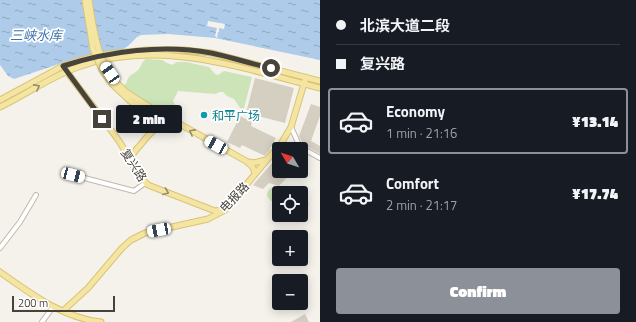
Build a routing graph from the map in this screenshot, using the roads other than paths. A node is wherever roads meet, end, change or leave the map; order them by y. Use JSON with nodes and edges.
{"nodes":[{"id":1,"x":85,"y":0,"type":"edge"},
{"id":2,"x":89,"y":0,"type":"edge"},
{"id":3,"x":147,"y":52,"type":"junction"},
{"id":4,"x":63,"y":66,"type":"junction"},
{"id":5,"x":67,"y":71,"type":"junction"},
{"id":6,"x":306,"y":78,"type":"junction"},
{"id":7,"x":320,"y":81,"type":"edge"},
{"id":8,"x":304,"y":84,"type":"junction"},
{"id":9,"x":320,"y":88,"type":"edge"},
{"id":10,"x":0,"y":100,"type":"edge"},
{"id":11,"x":0,"y":107,"type":"edge"},
{"id":12,"x":181,"y":126,"type":"junction"},
{"id":13,"x":291,"y":127,"type":"junction"},
{"id":14,"x":151,"y":132,"type":"junction"},
{"id":15,"x":122,"y":146,"type":"junction"},
{"id":16,"x":135,"y":150,"type":"junction"},
{"id":17,"x":320,"y":158,"type":"edge"},
{"id":18,"x":266,"y":160,"type":"junction"},
{"id":19,"x":246,"y":161,"type":"junction"},
{"id":20,"x":130,"y":162,"type":"junction"},
{"id":21,"x":255,"y":174,"type":"junction"},
{"id":22,"x":73,"y":175,"type":"dead end"},
{"id":23,"x":145,"y":182,"type":"junction"},
{"id":24,"x":36,"y":195,"type":"dead end"},
{"id":25,"x":208,"y":208,"type":"junction"},
{"id":26,"x":225,"y":210,"type":"junction"},
{"id":27,"x":210,"y":219,"type":"junction"},
{"id":28,"x":0,"y":248,"type":"edge"},
{"id":29,"x":0,"y":272,"type":"edge"},
{"id":30,"x":54,"y":307,"type":"junction"},
{"id":31,"x":63,"y":311,"type":"junction"},
{"id":32,"x":42,"y":322,"type":"edge"},
{"id":33,"x":101,"y":322,"type":"edge"}],
"edges":[{"from":1,"to":14,"type":"main road","bridge":true},
{"from":2,"to":12,"type":"main road","bridge":true},
{"from":3,"to":4,"type":"main road","bridge":true},
{"from":3,"to":5,"type":"main road","bridge":true},
{"from":3,"to":6,"type":"main road"},
{"from":3,"to":8,"type":"main road"},
{"from":4,"to":5,"type":"main road","name":"复兴路"},
{"from":4,"to":10,"type":"main road"},
{"from":11,"to":5,"type":"main road","one_way":true},
{"from":5,"to":15,"type":"main road","name":"复兴路"},
{"from":6,"to":7,"type":"main road"},
{"from":6,"to":8,"type":"main road","name":"电报路"},
{"from":8,"to":9,"type":"main road"},
{"from":8,"to":13,"type":"main road","name":"电报路"},
{"from":12,"to":14,"type":"main road"},
{"from":19,"to":12,"type":"main road","one_way":true},
{"from":13,"to":17,"type":"street"},
{"from":13,"to":18,"type":"main road","name":"电报路"},
{"from":14,"to":16,"type":"main road"},
{"from":15,"to":16,"type":"main road"},
{"from":15,"to":20,"type":"main road","name":"复兴路"},
{"from":16,"to":20,"type":"main road"},
{"from":18,"to":19,"type":"main road"},
{"from":18,"to":21,"type":"main road","name":"电报路"},
{"from":19,"to":21,"type":"main road"},
{"from":20,"to":23,"type":"main road","name":"复兴路"},
{"from":21,"to":26,"type":"main road","name":"电报路"},
{"from":22,"to":23,"type":"street"},
{"from":23,"to":25,"type":"main road","name":"复兴路","one_way":true},
{"from":24,"to":28,"type":"street"},
{"from":25,"to":26,"type":"main road","name":"复兴路"},
{"from":25,"to":27,"type":"main road"},
{"from":26,"to":27,"type":"main road","name":"电报路"},
{"from":27,"to":31,"type":"main road","name":"电报路"},
{"from":29,"to":30,"type":"main road"},
{"from":30,"to":31,"type":"main road"},
{"from":30,"to":32,"type":"street"},
{"from":31,"to":33,"type":"main road"}]}
